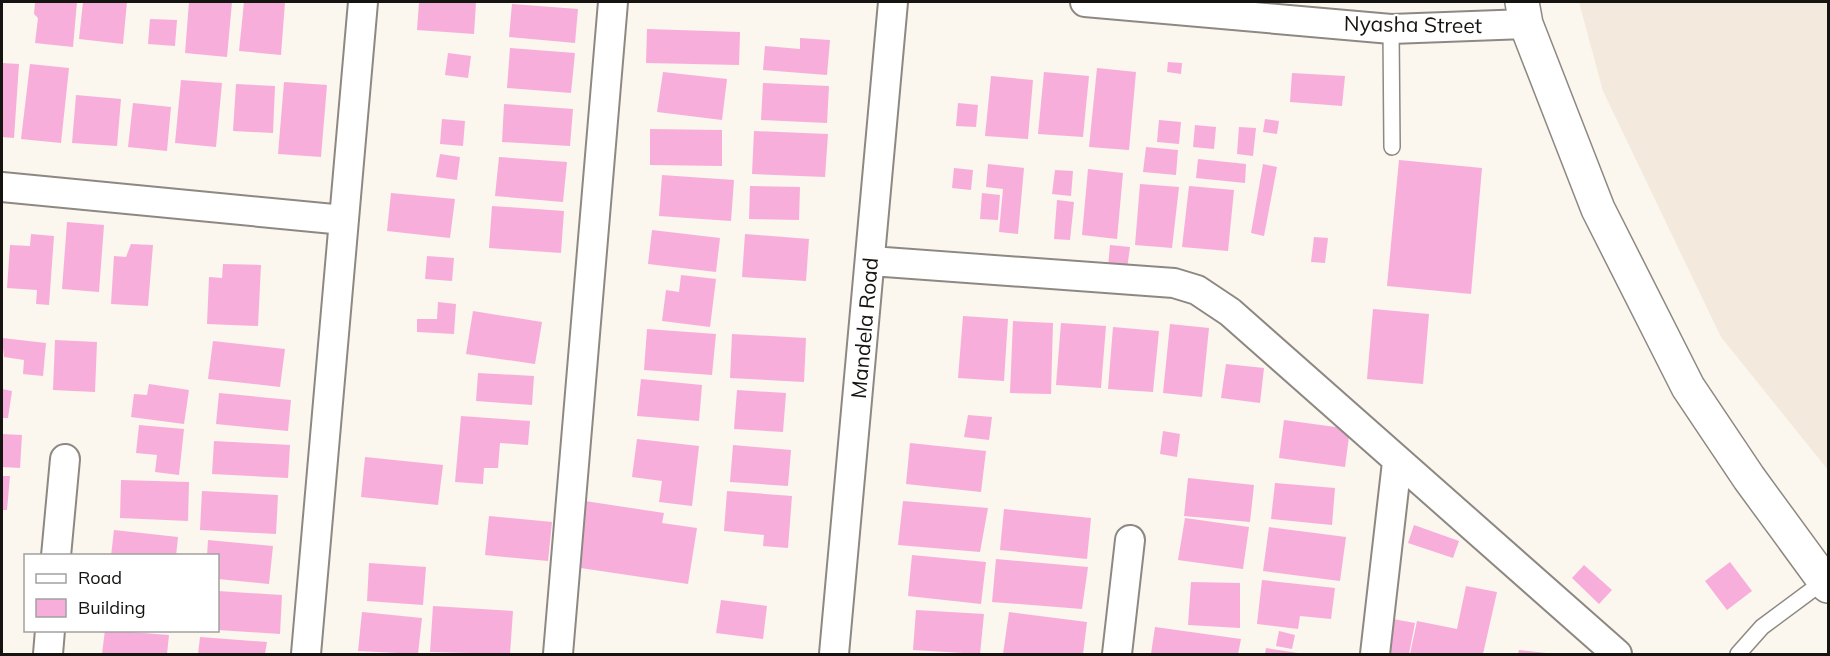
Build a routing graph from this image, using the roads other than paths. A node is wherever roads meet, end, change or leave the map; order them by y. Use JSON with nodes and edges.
{"nodes":[{"id":1,"x":363,"y":2,"type":"edge"},
{"id":2,"x":613,"y":2,"type":"edge"},
{"id":3,"x":892,"y":2,"type":"edge"},
{"id":4,"x":1085,"y":2,"type":"edge"},
{"id":5,"x":1167,"y":5,"type":"edge"},
{"id":6,"x":1524,"y":13,"type":"edge"},
{"id":7,"x":1391,"y":29,"type":"junction"},
{"id":8,"x":1392,"y":147,"type":"dead end"},
{"id":9,"x":2,"y":187,"type":"edge"},
{"id":10,"x":345,"y":220,"type":"junction"},
{"id":11,"x":871,"y":261,"type":"junction"},
{"id":12,"x":65,"y":459,"type":"dead end"},
{"id":13,"x":1397,"y":462,"type":"junction"},
{"id":14,"x":1130,"y":540,"type":"dead end"},
{"id":15,"x":56,"y":554,"type":"edge"},
{"id":16,"x":1826,"y":583,"type":"edge"},
{"id":17,"x":50,"y":632,"type":"edge"},
{"id":18,"x":48,"y":654,"type":"edge"},
{"id":19,"x":306,"y":654,"type":"edge"},
{"id":20,"x":558,"y":654,"type":"edge"},
{"id":21,"x":834,"y":654,"type":"edge"},
{"id":22,"x":1117,"y":654,"type":"edge"},
{"id":23,"x":1375,"y":654,"type":"edge"},
{"id":24,"x":1617,"y":654,"type":"edge"},
{"id":25,"x":1738,"y":654,"type":"edge"}],
"edges":[{"from":1,"to":10,"type":"street"},
{"from":2,"to":20,"type":"street"},
{"from":3,"to":11,"type":"street","name":"Mandela Road"},
{"from":4,"to":5,"type":"street","name":"Nyasha Street"},
{"from":5,"to":7,"type":"street","name":"Nyasha Street"},
{"from":6,"to":7,"type":"street","name":"Nyasha Street"},
{"from":6,"to":16,"type":"street"},
{"from":7,"to":8,"type":"lane"},
{"from":9,"to":10,"type":"street"},
{"from":10,"to":19,"type":"street"},
{"from":11,"to":13,"type":"street"},
{"from":11,"to":21,"type":"street","name":"Mandela Road"},
{"from":12,"to":15,"type":"street"},
{"from":13,"to":23,"type":"street"},
{"from":13,"to":24,"type":"street"},
{"from":14,"to":22,"type":"street"},
{"from":16,"to":25,"type":"lane"},
{"from":17,"to":18,"type":"street"}]}
